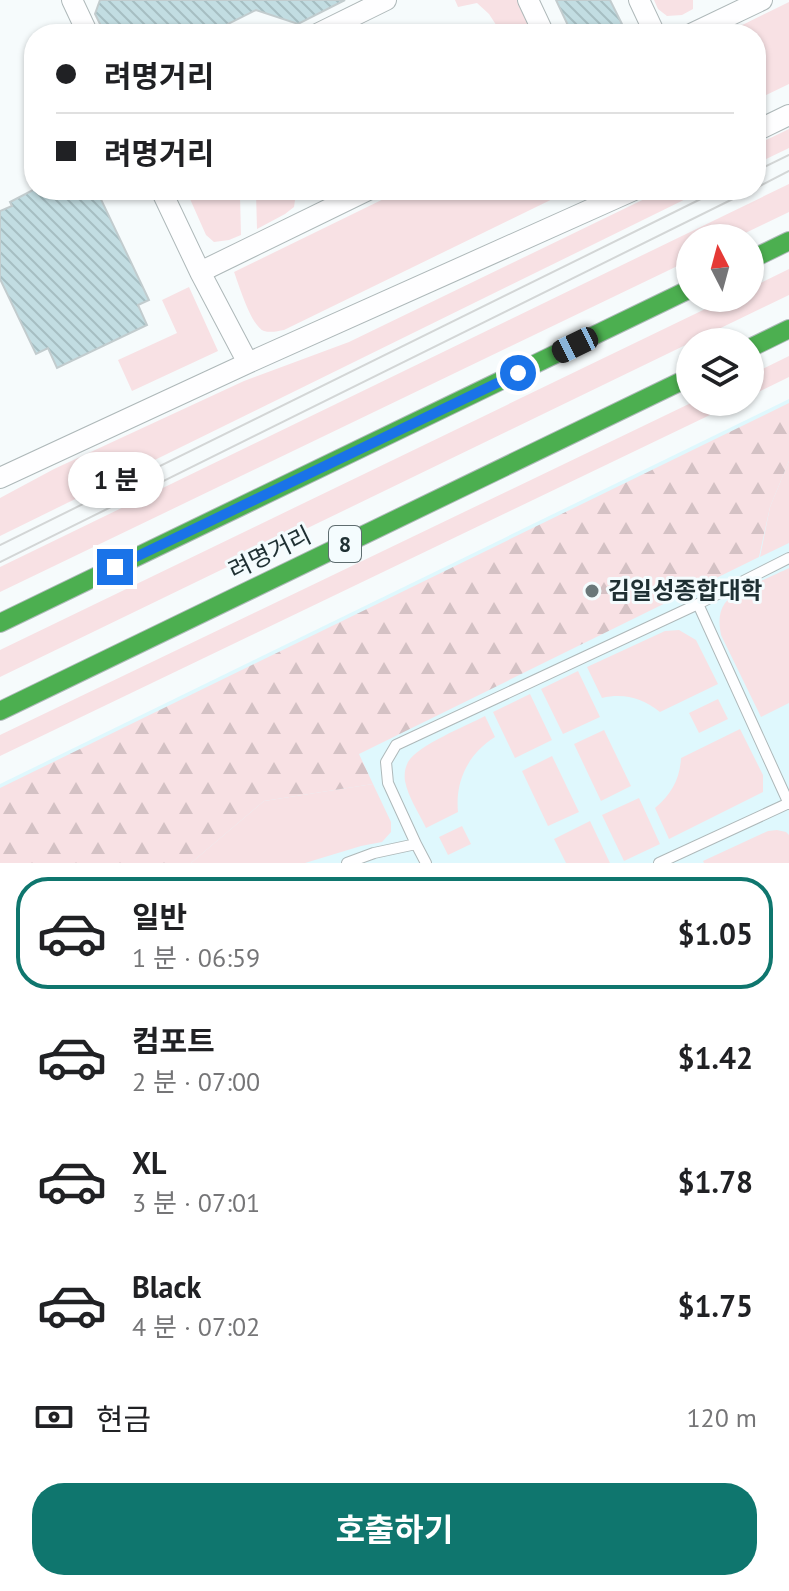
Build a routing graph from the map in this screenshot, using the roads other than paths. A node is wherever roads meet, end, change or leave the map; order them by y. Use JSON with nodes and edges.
{"nodes":[{"id":1,"x":72,"y":0,"type":"edge"},
{"id":2,"x":386,"y":0,"type":"edge"},
{"id":3,"x":528,"y":0,"type":"edge"},
{"id":4,"x":639,"y":0,"type":"edge"},
{"id":5,"x":762,"y":0,"type":"edge"},
{"id":6,"x":83,"y":24,"type":"edge"},
{"id":7,"x":337,"y":24,"type":"edge"},
{"id":8,"x":539,"y":24,"type":"edge"},
{"id":9,"x":650,"y":24,"type":"edge"},
{"id":10,"x":712,"y":24,"type":"edge"},
{"id":11,"x":789,"y":115,"type":"edge"},
{"id":12,"x":766,"y":126,"type":"edge"},
{"id":13,"x":166,"y":200,"type":"edge"},
{"id":14,"x":348,"y":200,"type":"edge"},
{"id":15,"x":612,"y":200,"type":"edge"},
{"id":16,"x":789,"y":241,"type":"edge"},
{"id":17,"x":764,"y":253,"type":"edge"},
{"id":18,"x":200,"y":272,"type":"junction"},
{"id":19,"x":676,"y":296,"type":"edge"},
{"id":20,"x":789,"y":329,"type":"edge"},
{"id":21,"x":764,"y":341,"type":"edge"},
{"id":22,"x":248,"y":363,"type":"junction"},
{"id":23,"x":676,"y":384,"type":"edge"},
{"id":24,"x":0,"y":478,"type":"edge"},
{"id":25,"x":789,"y":558,"type":"edge"},
{"id":26,"x":698,"y":604,"type":"junction"},
{"id":27,"x":0,"y":623,"type":"edge"},
{"id":28,"x":0,"y":711,"type":"edge"},
{"id":29,"x":789,"y":804,"type":"edge"},
{"id":30,"x":416,"y":844,"type":"junction"},
{"id":31,"x":347,"y":863,"type":"edge"},
{"id":32,"x":426,"y":863,"type":"edge"},
{"id":33,"x":659,"y":863,"type":"edge"}],
"edges":[{"from":1,"to":6,"type":"street"},
{"from":2,"to":7,"type":"street"},
{"from":3,"to":8,"type":"street"},
{"from":4,"to":9,"type":"street"},
{"from":5,"to":10,"type":"street"},
{"from":11,"to":12,"type":"street"},
{"from":13,"to":18,"type":"street"},
{"from":14,"to":18,"type":"street"},
{"from":15,"to":22,"type":"street"},
{"from":16,"to":17,"type":"highway"},
{"from":18,"to":22,"type":"street"},
{"from":19,"to":27,"type":"highway"},
{"from":20,"to":21,"type":"highway"},
{"from":22,"to":24,"type":"street"},
{"from":23,"to":28,"type":"highway","name":"려명거리","number":"8"},
{"from":25,"to":26,"type":"lane"},
{"from":26,"to":29,"type":"lane"},
{"from":26,"to":30,"type":"lane"},
{"from":29,"to":33,"type":"lane"},
{"from":30,"to":31,"type":"lane"},
{"from":30,"to":32,"type":"lane"}]}
